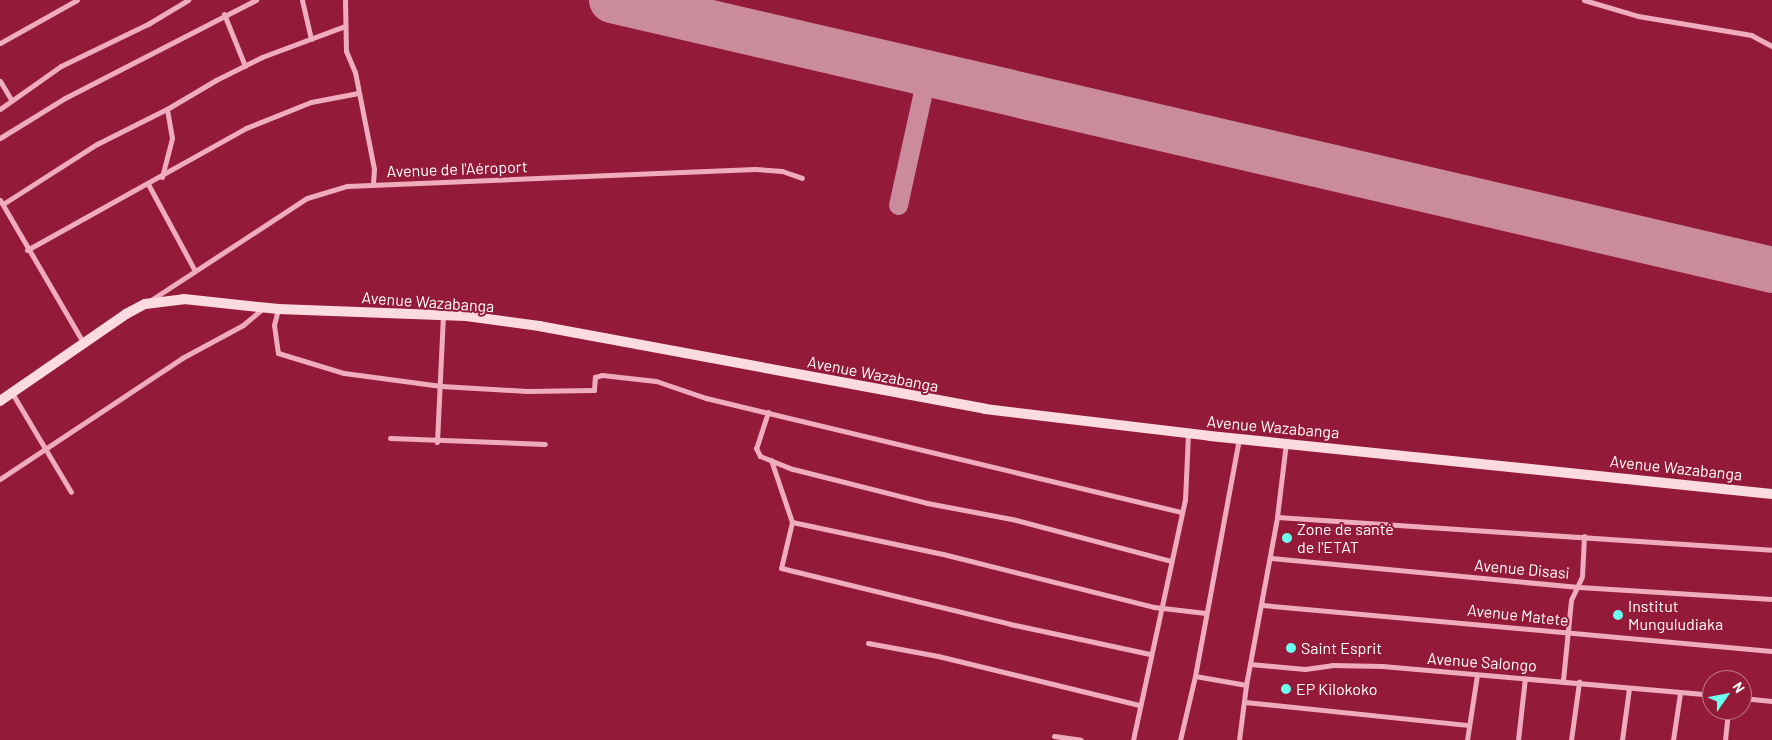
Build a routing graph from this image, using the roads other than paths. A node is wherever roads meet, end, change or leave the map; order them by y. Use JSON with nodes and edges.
{"nodes":[{"id":1,"x":77,"y":0,"type":"edge"},
{"id":2,"x":188,"y":0,"type":"edge"},
{"id":3,"x":256,"y":0,"type":"edge"},
{"id":4,"x":302,"y":0,"type":"edge"},
{"id":5,"x":345,"y":0,"type":"edge"},
{"id":6,"x":1584,"y":0,"type":"edge"},
{"id":7,"x":224,"y":14,"type":"junction"},
{"id":8,"x":345,"y":26,"type":"junction"},
{"id":9,"x":311,"y":39,"type":"junction"},
{"id":10,"x":0,"y":43,"type":"edge"},
{"id":11,"x":1772,"y":46,"type":"edge"},
{"id":12,"x":245,"y":66,"type":"junction"},
{"id":13,"x":0,"y":82,"type":"edge"},
{"id":14,"x":358,"y":93,"type":"junction"},
{"id":15,"x":12,"y":101,"type":"junction"},
{"id":16,"x":0,"y":109,"type":"edge"},
{"id":17,"x":167,"y":109,"type":"junction"},
{"id":18,"x":0,"y":138,"type":"edge"},
{"id":19,"x":162,"y":177,"type":"junction"},
{"id":20,"x":802,"y":178,"type":"dead end"},
{"id":21,"x":148,"y":184,"type":"junction"},
{"id":22,"x":373,"y":185,"type":"junction"},
{"id":23,"x":1,"y":202,"type":"edge"},
{"id":24,"x":27,"y":250,"type":"junction"},
{"id":25,"x":195,"y":271,"type":"junction"},
{"id":26,"x":145,"y":304,"type":"junction"},
{"id":27,"x":264,"y":308,"type":"junction"},
{"id":28,"x":278,"y":309,"type":"junction"},
{"id":29,"x":443,"y":314,"type":"junction"},
{"id":30,"x":84,"y":344,"type":"junction"},
{"id":31,"x":441,"y":386,"type":"junction"},
{"id":32,"x":12,"y":393,"type":"junction"},
{"id":33,"x":0,"y":401,"type":"edge"},
{"id":34,"x":768,"y":412,"type":"junction"},
{"id":35,"x":1188,"y":434,"type":"junction"},
{"id":36,"x":390,"y":438,"type":"dead end"},
{"id":37,"x":1239,"y":439,"type":"junction"},
{"id":38,"x":437,"y":442,"type":"junction"},
{"id":39,"x":1286,"y":442,"type":"junction"},
{"id":40,"x":545,"y":444,"type":"dead end"},
{"id":41,"x":46,"y":447,"type":"junction"},
{"id":42,"x":771,"y":460,"type":"junction"},
{"id":43,"x":0,"y":479,"type":"edge"},
{"id":44,"x":71,"y":492,"type":"dead end"},
{"id":45,"x":1772,"y":494,"type":"edge"},
{"id":46,"x":1182,"y":512,"type":"junction"},
{"id":47,"x":1278,"y":517,"type":"junction"},
{"id":48,"x":792,"y":522,"type":"junction"},
{"id":49,"x":1584,"y":536,"type":"junction"},
{"id":50,"x":1772,"y":550,"type":"edge"},
{"id":51,"x":1271,"y":558,"type":"junction"},
{"id":52,"x":1171,"y":561,"type":"junction"},
{"id":53,"x":1579,"y":587,"type":"junction"},
{"id":54,"x":1772,"y":599,"type":"edge"},
{"id":55,"x":1262,"y":605,"type":"junction"},
{"id":56,"x":1162,"y":606,"type":"junction"},
{"id":57,"x":1206,"y":613,"type":"junction"},
{"id":58,"x":1568,"y":632,"type":"junction"},
{"id":59,"x":868,"y":643,"type":"dead end"},
{"id":60,"x":1772,"y":651,"type":"edge"},
{"id":61,"x":1150,"y":654,"type":"junction"},
{"id":62,"x":1250,"y":664,"type":"junction"},
{"id":63,"x":1477,"y":675,"type":"junction"},
{"id":64,"x":1195,"y":676,"type":"junction"},
{"id":65,"x":1524,"y":678,"type":"junction"},
{"id":66,"x":1563,"y":680,"type":"junction"},
{"id":67,"x":1579,"y":682,"type":"junction"},
{"id":68,"x":1246,"y":685,"type":"junction"},
{"id":69,"x":1629,"y":688,"type":"junction"},
{"id":70,"x":1680,"y":693,"type":"junction"},
{"id":71,"x":1702,"y":694,"type":"edge"},
{"id":72,"x":1752,"y":699,"type":"edge"},
{"id":73,"x":1772,"y":701,"type":"edge"},
{"id":74,"x":1245,"y":702,"type":"junction"},
{"id":75,"x":1139,"y":705,"type":"junction"},
{"id":76,"x":1727,"y":720,"type":"edge"},
{"id":77,"x":1469,"y":725,"type":"junction"},
{"id":78,"x":1054,"y":736,"type":"dead end"},
{"id":79,"x":1081,"y":740,"type":"edge"},
{"id":80,"x":1133,"y":740,"type":"edge"},
{"id":81,"x":1180,"y":740,"type":"edge"},
{"id":82,"x":1239,"y":740,"type":"edge"},
{"id":83,"x":1468,"y":740,"type":"edge"},
{"id":84,"x":1518,"y":740,"type":"edge"},
{"id":85,"x":1571,"y":740,"type":"edge"},
{"id":86,"x":1622,"y":740,"type":"edge"},
{"id":87,"x":1673,"y":740,"type":"edge"},
{"id":88,"x":1725,"y":740,"type":"edge"}],
"edges":[{"from":1,"to":10,"type":"street"},
{"from":2,"to":15,"type":"street"},
{"from":3,"to":7,"type":"street"},
{"from":4,"to":9,"type":"street"},
{"from":5,"to":8,"type":"street"},
{"from":6,"to":11,"type":"street"},
{"from":7,"to":12,"type":"street"},
{"from":7,"to":18,"type":"street"},
{"from":8,"to":9,"type":"street"},
{"from":8,"to":14,"type":"street"},
{"from":9,"to":12,"type":"street"},
{"from":12,"to":17,"type":"street"},
{"from":13,"to":15,"type":"street"},
{"from":14,"to":19,"type":"street"},
{"from":14,"to":22,"type":"street"},
{"from":15,"to":16,"type":"street"},
{"from":17,"to":19,"type":"street"},
{"from":17,"to":23,"type":"street"},
{"from":19,"to":21,"type":"street"},
{"from":20,"to":22,"type":"street","name":"Avenue de l'Aéroport"},
{"from":21,"to":24,"type":"street"},
{"from":21,"to":25,"type":"street"},
{"from":22,"to":25,"type":"street","name":"Avenue de l'Aéroport"},
{"from":23,"to":24,"type":"street"},
{"from":24,"to":30,"type":"street"},
{"from":25,"to":26,"type":"street","name":"Avenue de l'Aéroport"},
{"from":26,"to":27,"type":"main road","name":"Avenue Wazabanga"},
{"from":26,"to":30,"type":"main road","name":"Avenue Wazabanga"},
{"from":27,"to":28,"type":"main road","name":"Avenue Wazabanga"},
{"from":27,"to":41,"type":"street"},
{"from":28,"to":29,"type":"main road","name":"Avenue Wazabanga"},
{"from":28,"to":31,"type":"street"},
{"from":29,"to":31,"type":"street"},
{"from":29,"to":35,"type":"main road","name":"Avenue Wazabanga"},
{"from":30,"to":32,"type":"main road","name":"Avenue Wazabanga"},
{"from":31,"to":34,"type":"street"},
{"from":31,"to":38,"type":"street"},
{"from":32,"to":33,"type":"main road","name":"Avenue Wazabanga"},
{"from":32,"to":41,"type":"street"},
{"from":34,"to":42,"type":"street"},
{"from":34,"to":46,"type":"street"},
{"from":35,"to":37,"type":"main road","name":"Avenue Wazabanga"},
{"from":35,"to":46,"type":"street"},
{"from":36,"to":38,"type":"street"},
{"from":37,"to":39,"type":"main road","name":"Avenue Wazabanga"},
{"from":37,"to":57,"type":"street"},
{"from":38,"to":40,"type":"street"},
{"from":39,"to":45,"type":"main road","name":"Avenue Wazabanga"},
{"from":39,"to":47,"type":"street"},
{"from":41,"to":43,"type":"street"},
{"from":41,"to":44,"type":"street"},
{"from":42,"to":48,"type":"street"},
{"from":42,"to":52,"type":"street"},
{"from":46,"to":52,"type":"street"},
{"from":47,"to":49,"type":"street"},
{"from":47,"to":51,"type":"street"},
{"from":48,"to":56,"type":"street"},
{"from":48,"to":61,"type":"street"},
{"from":49,"to":50,"type":"street"},
{"from":49,"to":53,"type":"street"},
{"from":51,"to":53,"type":"street","name":"Avenue Disasi"},
{"from":51,"to":55,"type":"street"},
{"from":52,"to":56,"type":"street"},
{"from":53,"to":54,"type":"street","name":"Avenue Disasi"},
{"from":53,"to":58,"type":"street"},
{"from":55,"to":58,"type":"street","name":"Avenue Matete"},
{"from":55,"to":62,"type":"street"},
{"from":56,"to":57,"type":"street"},
{"from":56,"to":61,"type":"street"},
{"from":57,"to":64,"type":"street"},
{"from":58,"to":60,"type":"street","name":"Avenue Matete"},
{"from":58,"to":66,"type":"street"},
{"from":59,"to":75,"type":"street"},
{"from":61,"to":75,"type":"street"},
{"from":62,"to":63,"type":"street","name":"Avenue Salongo"},
{"from":62,"to":68,"type":"street"},
{"from":63,"to":65,"type":"street","name":"Avenue Salongo"},
{"from":63,"to":77,"type":"street"},
{"from":64,"to":68,"type":"street"},
{"from":64,"to":81,"type":"street"},
{"from":65,"to":66,"type":"street","name":"Avenue Salongo"},
{"from":65,"to":84,"type":"street"},
{"from":66,"to":67,"type":"street","name":"Avenue Salongo"},
{"from":67,"to":69,"type":"street","name":"Avenue Salongo"},
{"from":67,"to":85,"type":"street"},
{"from":68,"to":74,"type":"street"},
{"from":69,"to":70,"type":"street","name":"Avenue Salongo"},
{"from":69,"to":86,"type":"street"},
{"from":70,"to":71,"type":"street","name":"Avenue Salongo"},
{"from":70,"to":87,"type":"street"},
{"from":72,"to":73,"type":"street"},
{"from":74,"to":77,"type":"street"},
{"from":74,"to":82,"type":"street"},
{"from":75,"to":80,"type":"street"},
{"from":76,"to":88,"type":"street"},
{"from":77,"to":83,"type":"street"},
{"from":78,"to":79,"type":"street"}]}
